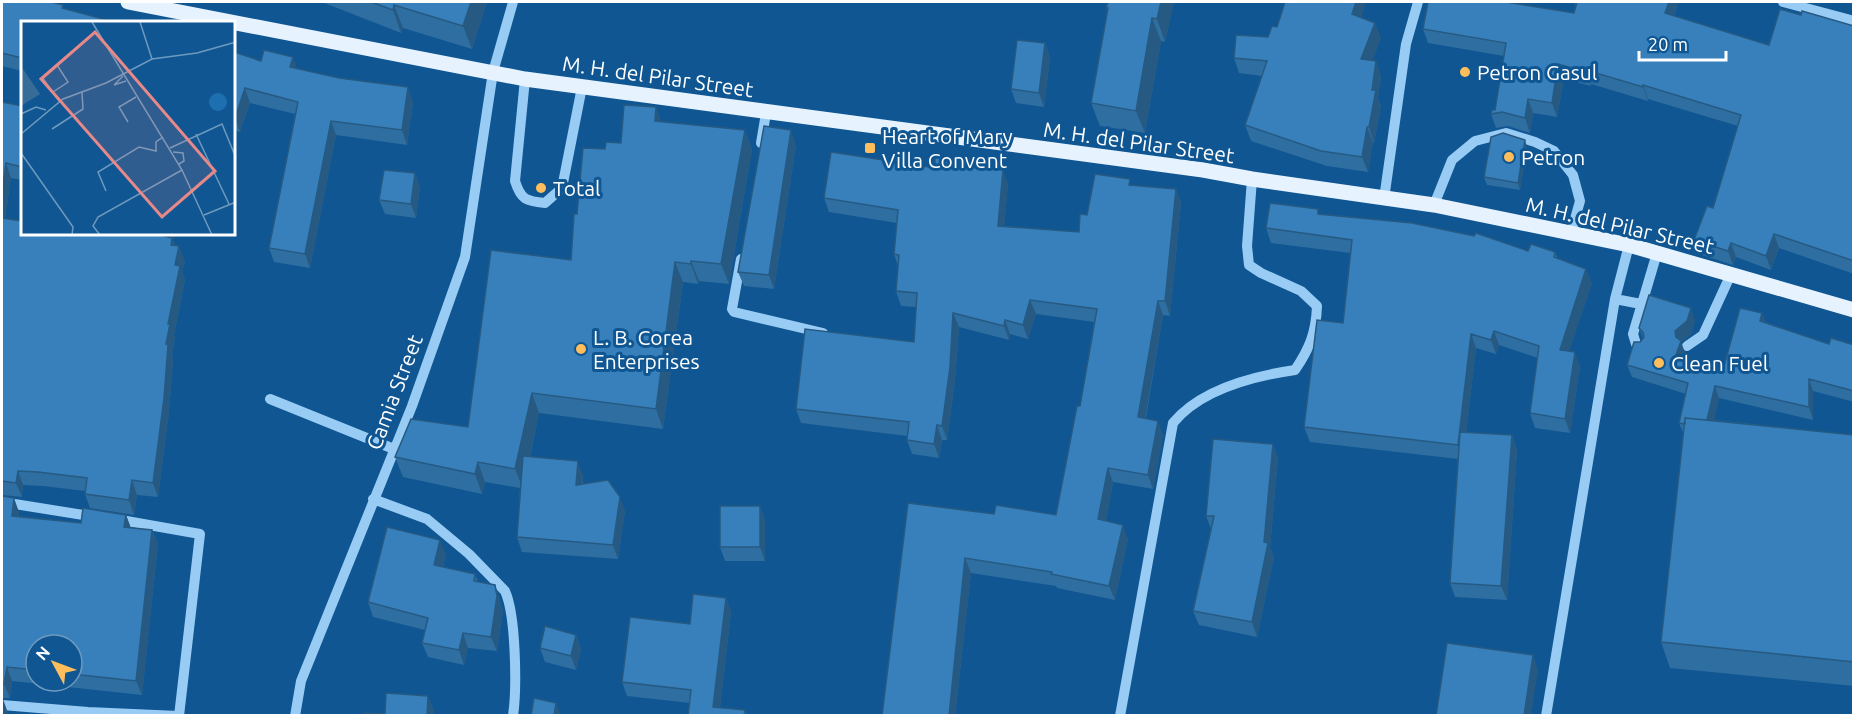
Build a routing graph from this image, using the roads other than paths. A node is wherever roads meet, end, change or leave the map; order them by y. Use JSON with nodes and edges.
{"nodes":[{"id":1,"x":129,"y":2,"type":"edge"},
{"id":2,"x":513,"y":2,"type":"edge"},
{"id":3,"x":1418,"y":2,"type":"edge"},
{"id":4,"x":1783,"y":2,"type":"edge"},
{"id":5,"x":228,"y":21,"type":"edge"},
{"id":6,"x":1854,"y":21,"type":"edge"},
{"id":7,"x":236,"y":23,"type":"edge"},
{"id":8,"x":493,"y":72,"type":"junction"},
{"id":9,"x":525,"y":79,"type":"junction"},
{"id":10,"x":582,"y":87,"type":"junction"},
{"id":11,"x":766,"y":112,"type":"junction"},
{"id":12,"x":760,"y":150,"type":"edge"},
{"id":13,"x":1252,"y":179,"type":"junction"},
{"id":14,"x":1384,"y":199,"type":"junction"},
{"id":15,"x":1434,"y":205,"type":"junction"},
{"id":16,"x":1571,"y":233,"type":"junction"},
{"id":17,"x":1629,"y":245,"type":"junction"},
{"id":18,"x":742,"y":251,"type":"edge"},
{"id":19,"x":1657,"y":253,"type":"junction"},
{"id":20,"x":1731,"y":274,"type":"junction"},
{"id":21,"x":1615,"y":299,"type":"junction"},
{"id":22,"x":1641,"y":304,"type":"junction"},
{"id":23,"x":1854,"y":309,"type":"edge"},
{"id":24,"x":839,"y":338,"type":"edge"},
{"id":25,"x":1687,"y":346,"type":"dead end"},
{"id":26,"x":1641,"y":348,"type":"edge"},
{"id":27,"x":270,"y":399,"type":"dead end"},
{"id":28,"x":394,"y":449,"type":"junction"},
{"id":29,"x":373,"y":499,"type":"junction"},
{"id":30,"x":2,"y":502,"type":"edge"},
{"id":31,"x":2,"y":705,"type":"edge"},
{"id":32,"x":179,"y":716,"type":"edge"},
{"id":33,"x":295,"y":716,"type":"edge"},
{"id":34,"x":513,"y":716,"type":"edge"},
{"id":35,"x":1120,"y":716,"type":"edge"},
{"id":36,"x":1546,"y":716,"type":"edge"}],
"edges":[{"from":1,"to":5,"type":"main road","name":"M. H. del Pilar Street"},
{"from":2,"to":8,"type":"street","name":"Camia Street"},
{"from":3,"to":14,"type":"street"},
{"from":4,"to":6,"type":"street"},
{"from":7,"to":8,"type":"main road","name":"M. H. del Pilar Street"},
{"from":8,"to":9,"type":"main road","name":"M. H. del Pilar Street"},
{"from":8,"to":28,"type":"street","name":"Camia Street"},
{"from":9,"to":10,"type":"main road","name":"M. H. del Pilar Street"},
{"from":9,"to":10,"type":"street"},
{"from":10,"to":11,"type":"main road","name":"M. H. del Pilar Street"},
{"from":11,"to":12,"type":"street"},
{"from":11,"to":13,"type":"main road","name":"M. H. del Pilar Street"},
{"from":13,"to":14,"type":"main road","name":"M. H. del Pilar Street"},
{"from":13,"to":35,"type":"street"},
{"from":14,"to":15,"type":"main road","name":"M. H. del Pilar Street"},
{"from":15,"to":16,"type":"main road","name":"M. H. del Pilar Street"},
{"from":15,"to":16,"type":"street"},
{"from":16,"to":17,"type":"main road","name":"M. H. del Pilar Street"},
{"from":17,"to":19,"type":"main road","name":"M. H. del Pilar Street"},
{"from":17,"to":21,"type":"street"},
{"from":18,"to":24,"type":"street"},
{"from":19,"to":20,"type":"main road","name":"M. H. del Pilar Street"},
{"from":19,"to":22,"type":"street"},
{"from":20,"to":23,"type":"main road","name":"M. H. del Pilar Street"},
{"from":20,"to":25,"type":"street"},
{"from":21,"to":22,"type":"street"},
{"from":21,"to":36,"type":"street"},
{"from":22,"to":26,"type":"street"},
{"from":27,"to":28,"type":"street"},
{"from":28,"to":29,"type":"street","name":"Camia Street"},
{"from":29,"to":33,"type":"street","name":"Camia Street"},
{"from":29,"to":34,"type":"street"},
{"from":30,"to":32,"type":"street"},
{"from":31,"to":32,"type":"street"}]}
